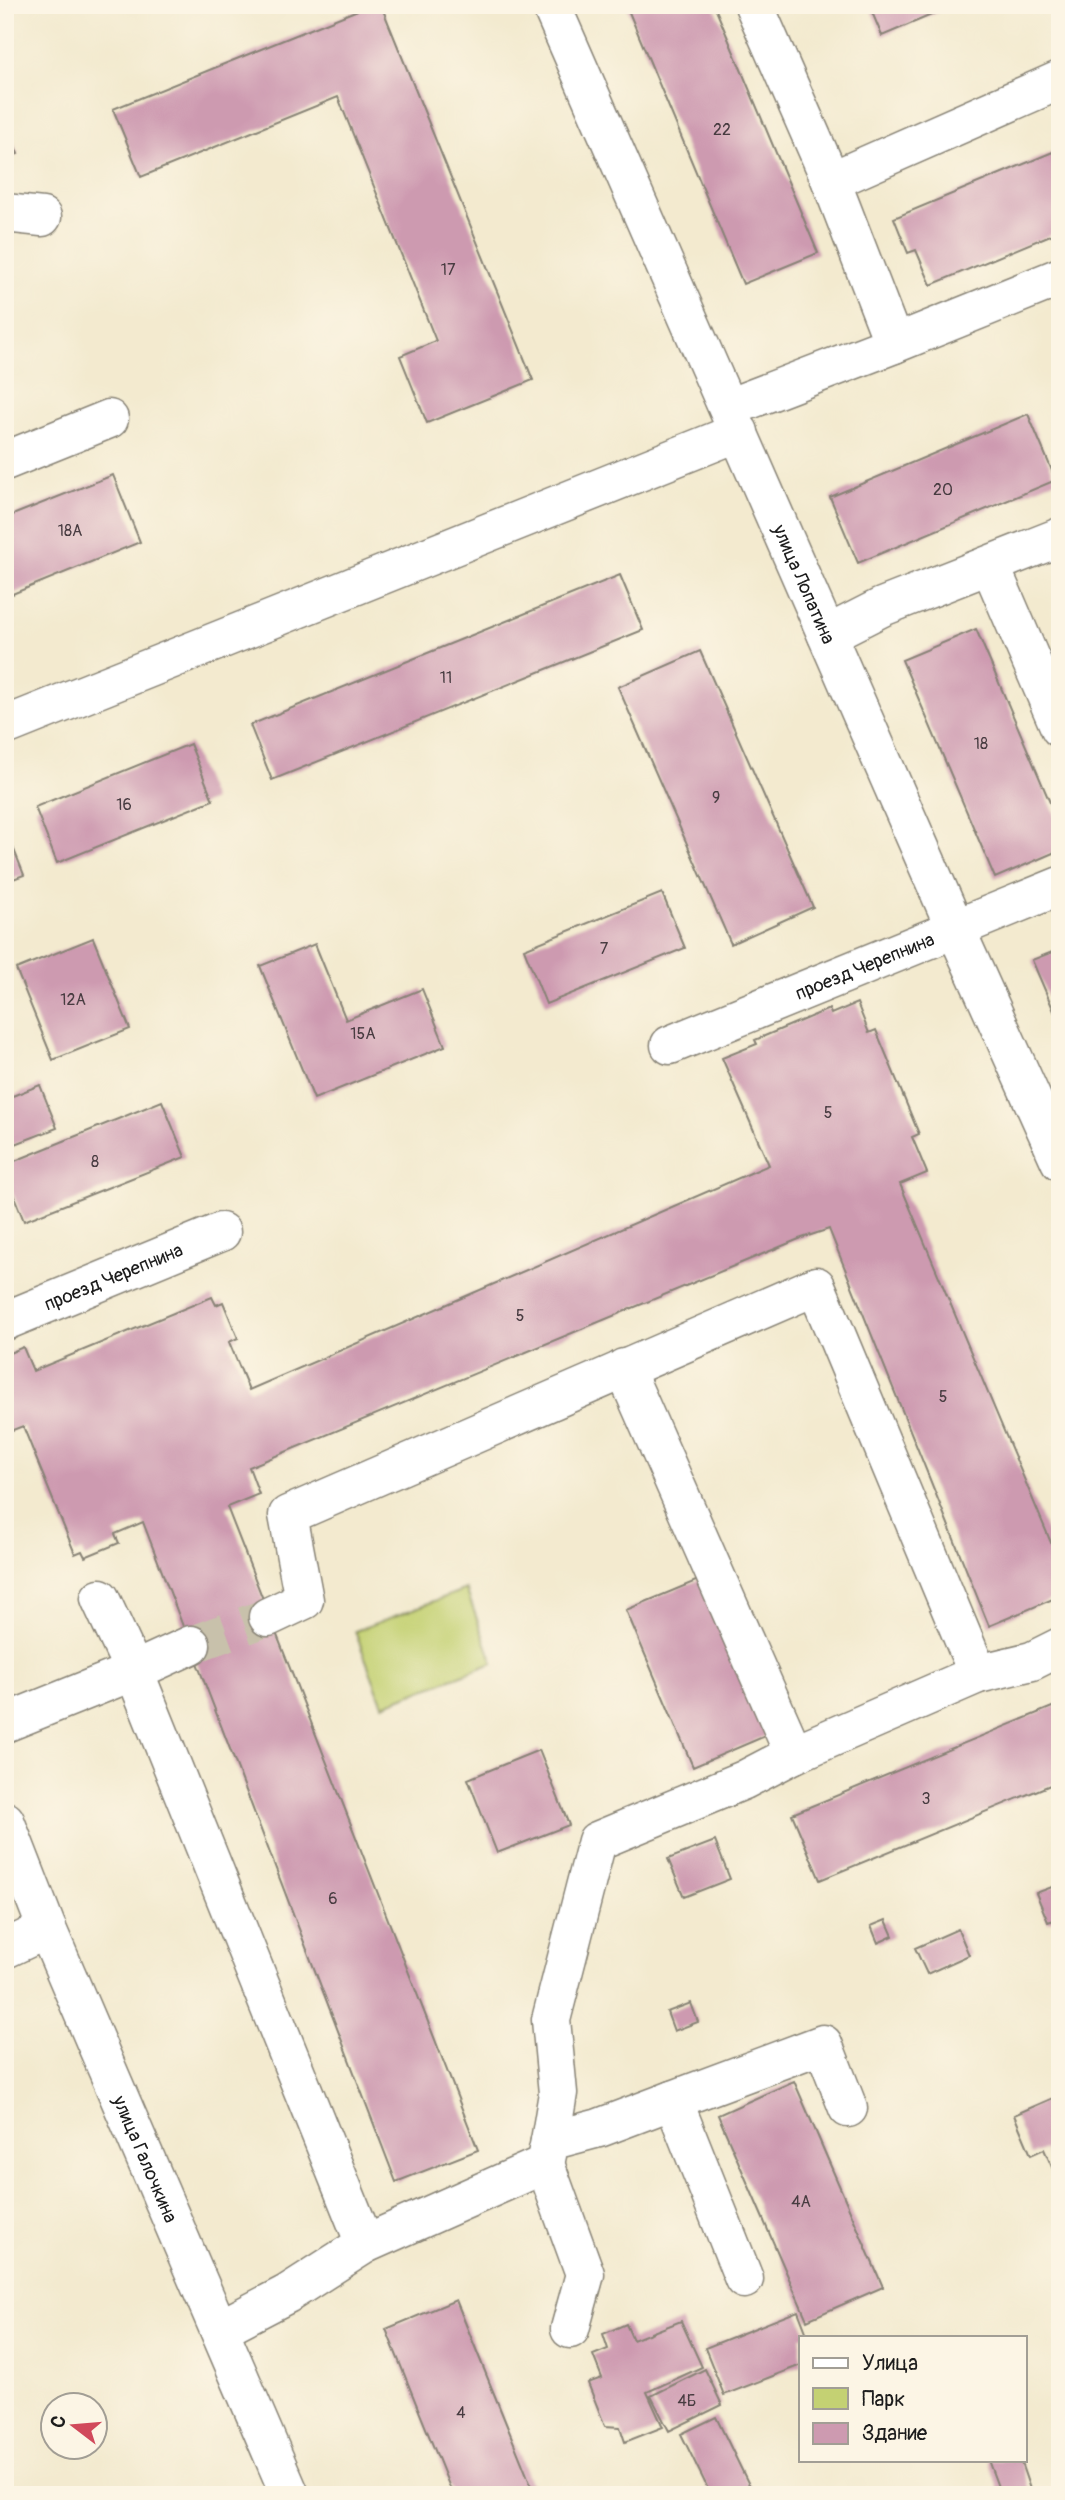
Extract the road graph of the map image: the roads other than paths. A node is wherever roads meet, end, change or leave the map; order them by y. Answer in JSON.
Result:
{"nodes":[{"id":1,"x":551,"y":5,"type":"edge"},
{"id":2,"x":754,"y":5,"type":"edge"},
{"id":3,"x":1060,"y":80,"type":"edge"},
{"id":4,"x":831,"y":181,"type":"junction"},
{"id":5,"x":5,"y":212,"type":"edge"},
{"id":6,"x":42,"y":217,"type":"dead end"},
{"id":7,"x":1060,"y":277,"type":"edge"},
{"id":8,"x":894,"y":344,"type":"junction"},
{"id":9,"x":109,"y":419,"type":"dead end"},
{"id":10,"x":734,"y":420,"type":"junction"},
{"id":11,"x":5,"y":461,"type":"edge"},
{"id":12,"x":1060,"y":537,"type":"edge"},
{"id":13,"x":990,"y":565,"type":"junction"},
{"id":14,"x":828,"y":635,"type":"junction"},
{"id":15,"x":5,"y":726,"type":"edge"},
{"id":16,"x":1060,"y":728,"type":"edge"},
{"id":17,"x":1060,"y":886,"type":"edge"},
{"id":18,"x":956,"y":930,"type":"junction"},
{"id":19,"x":670,"y":1045,"type":"dead end"},
{"id":20,"x":1060,"y":1161,"type":"edge"},
{"id":21,"x":221,"y":1232,"type":"dead end"},
{"id":22,"x":5,"y":1321,"type":"edge"},
{"id":23,"x":624,"y":1368,"type":"junction"},
{"id":24,"x":100,"y":1598,"type":"dead end"},
{"id":25,"x":268,"y":1617,"type":"tunnel mouth"},
{"id":26,"x":191,"y":1645,"type":"tunnel mouth"},
{"id":27,"x":1060,"y":1647,"type":"edge"},
{"id":28,"x":134,"y":1671,"type":"junction"},
{"id":29,"x":978,"y":1674,"type":"junction"},
{"id":30,"x":5,"y":1723,"type":"edge"},
{"id":31,"x":794,"y":1754,"type":"junction"},
{"id":32,"x":5,"y":1821,"type":"edge"},
{"id":33,"x":47,"y":1929,"type":"junction"},
{"id":34,"x":5,"y":1949,"type":"edge"},
{"id":35,"x":673,"y":2100,"type":"junction"},
{"id":36,"x":848,"y":2108,"type":"dead end"},
{"id":37,"x":547,"y":2152,"type":"junction"},
{"id":38,"x":365,"y":2244,"type":"junction"},
{"id":39,"x":744,"y":2279,"type":"dead end"},
{"id":40,"x":220,"y":2329,"type":"junction"},
{"id":41,"x":570,"y":2329,"type":"dead end"},
{"id":42,"x":290,"y":2495,"type":"edge"}],
"edges":[{"from":1,"to":10,"type":"street","name":"улица Лопатина"},
{"from":2,"to":4,"type":"street"},
{"from":3,"to":4,"type":"street"},
{"from":4,"to":8,"type":"street"},
{"from":5,"to":6,"type":"street"},
{"from":7,"to":8,"type":"street"},
{"from":8,"to":10,"type":"street"},
{"from":9,"to":11,"type":"street"},
{"from":10,"to":14,"type":"street","name":"улица Лопатина"},
{"from":10,"to":15,"type":"street"},
{"from":12,"to":13,"type":"street"},
{"from":13,"to":14,"type":"street"},
{"from":13,"to":16,"type":"street"},
{"from":14,"to":18,"type":"street","name":"улица Лопатина"},
{"from":17,"to":18,"type":"street","name":"проезд Черепнина"},
{"from":18,"to":19,"type":"street","name":"проезд Черепнина"},
{"from":18,"to":20,"type":"street","name":"улица Лопатина"},
{"from":21,"to":22,"type":"street","name":"проезд Черепнина"},
{"from":23,"to":25,"type":"street"},
{"from":23,"to":29,"type":"street"},
{"from":23,"to":31,"type":"street"},
{"from":24,"to":28,"type":"street"},
{"from":26,"to":28,"type":"street"},
{"from":27,"to":29,"type":"street"},
{"from":28,"to":30,"type":"street"},
{"from":28,"to":38,"type":"street"},
{"from":29,"to":31,"type":"street"},
{"from":31,"to":37,"type":"street"},
{"from":32,"to":33,"type":"street","name":"улица Галочкина"},
{"from":33,"to":34,"type":"street"},
{"from":33,"to":40,"type":"street","name":"улица Галочкина"},
{"from":35,"to":36,"type":"street"},
{"from":35,"to":37,"type":"street"},
{"from":35,"to":39,"type":"street"},
{"from":37,"to":38,"type":"street"},
{"from":37,"to":41,"type":"street"},
{"from":38,"to":40,"type":"street"},
{"from":40,"to":42,"type":"street","name":"улица Галочкина"}]}
